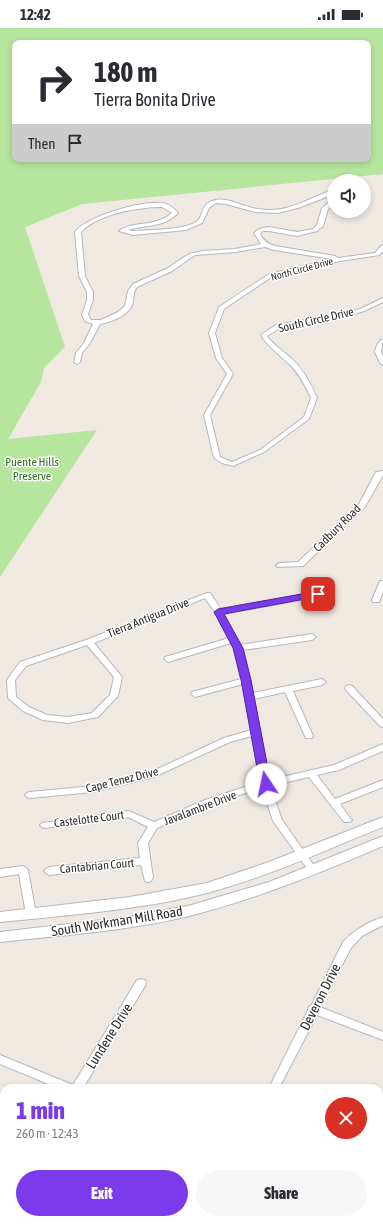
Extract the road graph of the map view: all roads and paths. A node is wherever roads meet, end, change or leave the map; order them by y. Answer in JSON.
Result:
{"nodes":[{"id":1,"x":327,"y":195,"type":"edge"},
{"id":2,"x":327,"y":207,"type":"edge"},
{"id":3,"x":264,"y":245,"type":"junction"},
{"id":4,"x":383,"y":248,"type":"edge"},
{"id":5,"x":380,"y":255,"type":"edge"},
{"id":6,"x":340,"y":259,"type":"junction"},
{"id":7,"x":383,"y":300,"type":"edge"},
{"id":8,"x":98,"y":322,"type":"junction"},
{"id":9,"x":383,"y":341,"type":"edge"},
{"id":10,"x":381,"y":352,"type":"edge"},
{"id":11,"x":77,"y":362,"type":"dead end"},
{"id":12,"x":383,"y":363,"type":"edge"},
{"id":13,"x":217,"y":458,"type":"joint"},
{"id":14,"x":383,"y":473,"type":"edge"},
{"id":15,"x":280,"y":565,"type":"dead end"},
{"id":16,"x":383,"y":583,"type":"edge"},
{"id":17,"x":318,"y":594,"type":"dead end"},
{"id":18,"x":376,"y":600,"type":"dead end"},
{"id":19,"x":218,"y":612,"type":"junction"},
{"id":20,"x":312,"y":637,"type":"dead end"},
{"id":21,"x":90,"y":642,"type":"junction"},
{"id":22,"x":236,"y":643,"type":"junction"},
{"id":23,"x":168,"y":659,"type":"dead end"},
{"id":24,"x":246,"y":680,"type":"junction"},
{"id":25,"x":322,"y":682,"type":"dead end"},
{"id":26,"x":350,"y":688,"type":"dead end"},
{"id":27,"x":288,"y":689,"type":"junction"},
{"id":28,"x":195,"y":694,"type":"dead end"},
{"id":29,"x":249,"y":697,"type":"junction"},
{"id":30,"x":383,"y":724,"type":"edge"},
{"id":31,"x":255,"y":732,"type":"junction"},
{"id":32,"x":309,"y":736,"type":"dead end"},
{"id":33,"x":383,"y":747,"type":"edge"},
{"id":34,"x":312,"y":775,"type":"junction"},
{"id":35,"x":383,"y":783,"type":"edge"},
{"id":36,"x":266,"y":784,"type":"junction"},
{"id":37,"x":30,"y":795,"type":"dead end"},
{"id":38,"x":334,"y":803,"type":"junction"},
{"id":39,"x":347,"y":820,"type":"dead end"},
{"id":40,"x":383,"y":822,"type":"edge"},
{"id":41,"x":45,"y":825,"type":"dead end"},
{"id":42,"x":154,"y":826,"type":"junction"},
{"id":43,"x":383,"y":841,"type":"edge"},
{"id":44,"x":301,"y":855,"type":"junction"},
{"id":45,"x":145,"y":862,"type":"junction"},
{"id":46,"x":312,"y":869,"type":"junction"},
{"id":47,"x":49,"y":871,"type":"dead end"},
{"id":48,"x":0,"y":873,"type":"edge"},
{"id":49,"x":148,"y":878,"type":"dead end"},
{"id":50,"x":31,"y":914,"type":"junction"},
{"id":51,"x":0,"y":917,"type":"edge"},
{"id":52,"x":383,"y":921,"type":"edge"},
{"id":53,"x":0,"y":937,"type":"edge"},
{"id":54,"x":141,"y":984,"type":"dead end"},
{"id":55,"x":313,"y":1009,"type":"junction"},
{"id":56,"x":383,"y":1036,"type":"edge"},
{"id":57,"x":0,"y":1059,"type":"edge"},
{"id":58,"x":60,"y":1084,"type":"edge"},
{"id":59,"x":79,"y":1084,"type":"edge"},
{"id":60,"x":276,"y":1084,"type":"edge"}],
"edges":[{"from":1,"to":8,"type":"street"},
{"from":2,"to":3,"type":"street"},
{"from":3,"to":6,"type":"street"},
{"from":3,"to":8,"type":"street"},
{"from":4,"to":5,"type":"street","name":"North Circle Drive"},
{"from":5,"to":6,"type":"street","name":"North Circle Drive"},
{"from":6,"to":13,"type":"street","name":"North Circle Drive"},
{"from":7,"to":13,"type":"street","name":"South Circle Drive"},
{"from":8,"to":11,"type":"street"},
{"from":9,"to":10,"type":"street"},
{"from":10,"to":12,"type":"street"},
{"from":14,"to":15,"type":"street","name":"Cadbury Road"},
{"from":16,"to":18,"type":"street"},
{"from":17,"to":19,"type":"street"},
{"from":19,"to":21,"type":"street","name":"Tierra Antigua Drive"},
{"from":19,"to":22,"type":"street"},
{"from":20,"to":22,"type":"street"},
{"from":21,"to":21,"type":"street","name":"Tierra Antigua Drive"},
{"from":22,"to":23,"type":"street"},
{"from":22,"to":24,"type":"street"},
{"from":24,"to":28,"type":"street"},
{"from":24,"to":29,"type":"street"},
{"from":25,"to":27,"type":"street"},
{"from":26,"to":30,"type":"street"},
{"from":27,"to":29,"type":"street"},
{"from":27,"to":32,"type":"street"},
{"from":29,"to":31,"type":"street"},
{"from":31,"to":36,"type":"street"},
{"from":31,"to":37,"type":"street","name":"Cape Tenez Drive"},
{"from":33,"to":34,"type":"street","name":"Javalambre Drive"},
{"from":34,"to":36,"type":"street","name":"Javalambre Drive"},
{"from":34,"to":38,"type":"street"},
{"from":35,"to":38,"type":"street"},
{"from":36,"to":42,"type":"street","name":"Javalambre Drive"},
{"from":36,"to":44,"type":"street"},
{"from":38,"to":39,"type":"street"},
{"from":40,"to":44,"type":"main road","name":"South Workman Mill Road"},
{"from":41,"to":42,"type":"street","name":"Castelotte Court"},
{"from":42,"to":45,"type":"street"},
{"from":43,"to":46,"type":"main road","name":"South Workman Mill Road"},
{"from":44,"to":46,"type":"street"},
{"from":44,"to":50,"type":"main road","name":"South Workman Mill Road"},
{"from":45,"to":47,"type":"street","name":"Cantabrian Court"},
{"from":45,"to":49,"type":"street"},
{"from":46,"to":53,"type":"main road","name":"South Workman Mill Road"},
{"from":48,"to":50,"type":"street"},
{"from":50,"to":51,"type":"main road","name":"South Workman Mill Road"},
{"from":52,"to":55,"type":"street","name":"Deveron Drive"},
{"from":54,"to":59,"type":"street","name":"Lundene Drive"},
{"from":55,"to":56,"type":"street"},
{"from":55,"to":60,"type":"street","name":"Deveron Drive"},
{"from":57,"to":58,"type":"street"}]}
